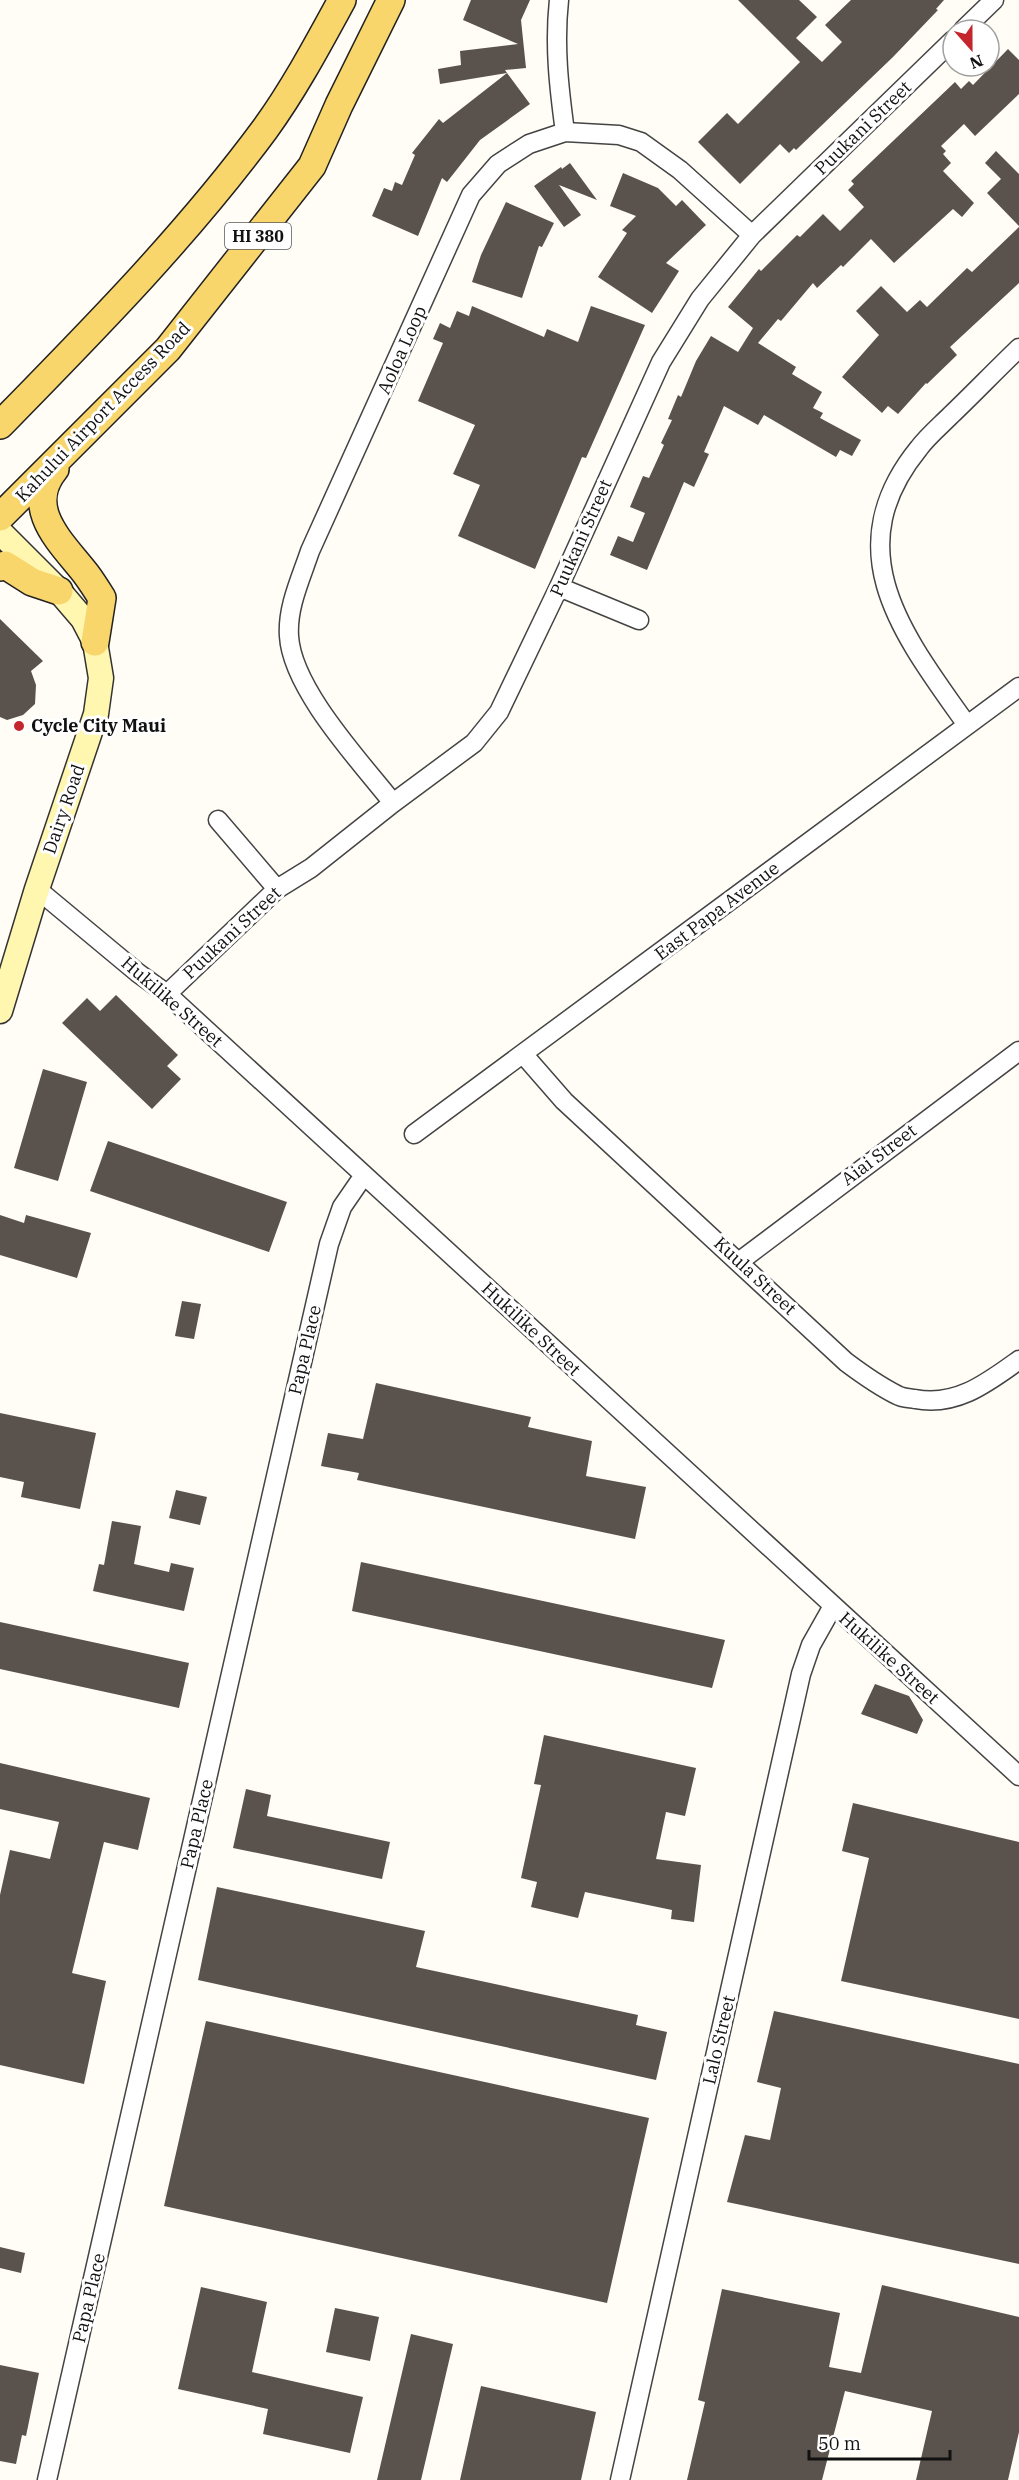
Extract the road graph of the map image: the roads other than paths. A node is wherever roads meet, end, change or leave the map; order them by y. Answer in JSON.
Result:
{"nodes":[{"id":1,"x":342,"y":0,"type":"edge"},
{"id":2,"x":391,"y":0,"type":"edge"},
{"id":3,"x":559,"y":0,"type":"edge"},
{"id":4,"x":994,"y":0,"type":"edge"},
{"id":5,"x":975,"y":18,"type":"edge"},
{"id":6,"x":941,"y":52,"type":"edge"},
{"id":7,"x":565,"y":132,"type":"junction"},
{"id":8,"x":752,"y":235,"type":"junction"},
{"id":9,"x":1019,"y":348,"type":"edge"},
{"id":10,"x":26,"y":398,"type":"junction"},
{"id":11,"x":0,"y":416,"type":"edge"},
{"id":12,"x":0,"y":424,"type":"edge"},
{"id":13,"x":79,"y":440,"type":"junction"},
{"id":14,"x":0,"y":518,"type":"edge"},
{"id":15,"x":0,"y":532,"type":"edge"},
{"id":16,"x":0,"y":567,"type":"edge"},
{"id":17,"x":559,"y":587,"type":"junction"},
{"id":18,"x":59,"y":591,"type":"junction"},
{"id":19,"x":639,"y":620,"type":"dead end"},
{"id":20,"x":95,"y":642,"type":"junction"},
{"id":21,"x":1019,"y":687,"type":"edge"},
{"id":22,"x":967,"y":725,"type":"junction"},
{"id":23,"x":393,"y":803,"type":"junction"},
{"id":24,"x":218,"y":820,"type":"dead end"},
{"id":25,"x":37,"y":889,"type":"junction"},
{"id":26,"x":277,"y":889,"type":"junction"},
{"id":27,"x":167,"y":994,"type":"junction"},
{"id":28,"x":0,"y":1011,"type":"edge"},
{"id":29,"x":1019,"y":1051,"type":"edge"},
{"id":30,"x":523,"y":1054,"type":"junction"},
{"id":31,"x":414,"y":1134,"type":"dead end"},
{"id":32,"x":364,"y":1175,"type":"junction"},
{"id":33,"x":740,"y":1261,"type":"junction"},
{"id":34,"x":1019,"y":1360,"type":"edge"},
{"id":35,"x":833,"y":1606,"type":"junction"},
{"id":36,"x":1019,"y":1776,"type":"edge"},
{"id":37,"x":47,"y":2480,"type":"edge"},
{"id":38,"x":620,"y":2480,"type":"edge"}],
"edges":[{"from":1,"to":10,"type":"main road"},
{"from":2,"to":13,"type":"main road","name":"Kahului Airport Access Road","number":"HI 380"},
{"from":3,"to":7,"type":"street"},
{"from":4,"to":5,"type":"street"},
{"from":6,"to":8,"type":"street","name":"Puukani Street"},
{"from":7,"to":8,"type":"street","name":"Aoloa Loop"},
{"from":7,"to":23,"type":"street","name":"Aoloa Loop"},
{"from":8,"to":17,"type":"street","name":"Puukani Street"},
{"from":9,"to":22,"type":"street"},
{"from":10,"to":11,"type":"main road"},
{"from":10,"to":12,"type":"main road"},
{"from":13,"to":14,"type":"main road","name":"Kahului Airport Access Road","number":"HI 380"},
{"from":13,"to":20,"type":"main road"},
{"from":15,"to":18,"type":"main road","name":"Dairy Road"},
{"from":16,"to":18,"type":"main road"},
{"from":17,"to":19,"type":"street"},
{"from":17,"to":23,"type":"street","name":"Puukani Street"},
{"from":18,"to":20,"type":"main road","name":"Dairy Road"},
{"from":20,"to":25,"type":"main road","name":"Dairy Road"},
{"from":21,"to":22,"type":"street","name":"East Papa Avenue"},
{"from":22,"to":30,"type":"street","name":"East Papa Avenue"},
{"from":23,"to":26,"type":"street","name":"Puukani Street"},
{"from":24,"to":26,"type":"street"},
{"from":25,"to":27,"type":"street","name":"Hukilike Street"},
{"from":25,"to":28,"type":"main road","name":"Dairy Road"},
{"from":26,"to":27,"type":"street","name":"Puukani Street"},
{"from":27,"to":32,"type":"street","name":"Hukilike Street"},
{"from":29,"to":33,"type":"street","name":"Aiai Street"},
{"from":30,"to":31,"type":"street","name":"East Papa Avenue"},
{"from":30,"to":33,"type":"street","name":"Kuula Street"},
{"from":32,"to":35,"type":"street","name":"Hukilike Street"},
{"from":32,"to":37,"type":"street","name":"Papa Place"},
{"from":33,"to":34,"type":"street","name":"Kuula Street"},
{"from":35,"to":36,"type":"street","name":"Hukilike Street"},
{"from":35,"to":38,"type":"street","name":"Lalo Street"}]}
